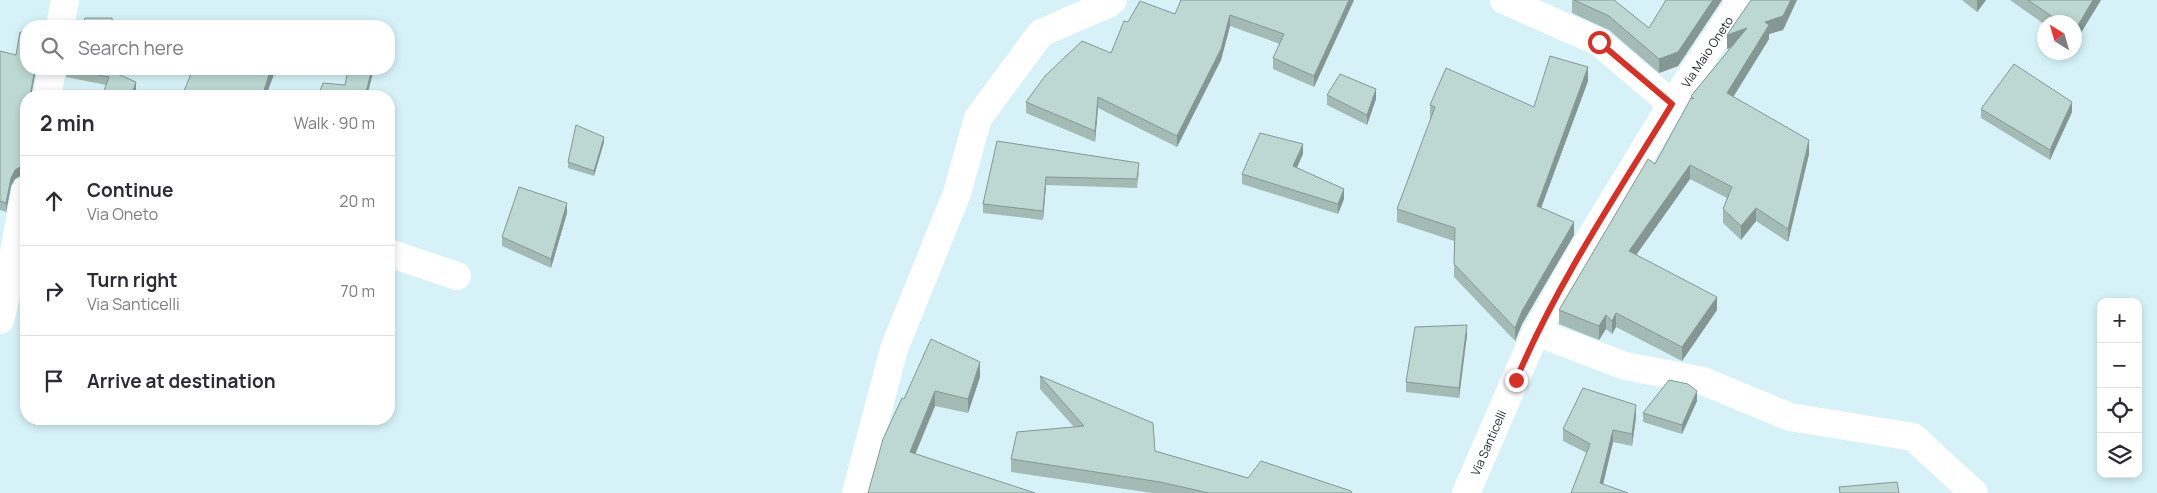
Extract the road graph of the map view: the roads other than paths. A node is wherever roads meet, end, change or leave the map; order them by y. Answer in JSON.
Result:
{"nodes":[{"id":1,"x":65,"y":0,"type":"edge"},
{"id":2,"x":1113,"y":0,"type":"edge"},
{"id":3,"x":1504,"y":0,"type":"edge"},
{"id":4,"x":1742,"y":0,"type":"edge"},
{"id":5,"x":61,"y":20,"type":"edge"},
{"id":6,"x":51,"y":75,"type":"edge"},
{"id":7,"x":48,"y":90,"type":"edge"},
{"id":8,"x":1672,"y":104,"type":"junction"},
{"id":9,"x":20,"y":203,"type":"edge"},
{"id":10,"x":8,"y":228,"type":"edge"},
{"id":11,"x":395,"y":255,"type":"edge"},
{"id":12,"x":457,"y":276,"type":"dead end"},
{"id":13,"x":0,"y":320,"type":"edge"},
{"id":14,"x":1536,"y":332,"type":"junction"},
{"id":15,"x":856,"y":493,"type":"edge"},
{"id":16,"x":1466,"y":493,"type":"edge"},
{"id":17,"x":1974,"y":493,"type":"edge"}],
"edges":[{"from":1,"to":5,"type":"street"},
{"from":2,"to":15,"type":"street"},
{"from":3,"to":8,"type":"street"},
{"from":4,"to":8,"type":"street","name":"Via Maio Oneto"},
{"from":6,"to":7,"type":"street"},
{"from":8,"to":14,"type":"street","name":"Via Santicelli"},
{"from":9,"to":10,"type":"street"},
{"from":10,"to":13,"type":"street"},
{"from":11,"to":12,"type":"street"},
{"from":14,"to":16,"type":"street","name":"Via Santicelli"},
{"from":14,"to":17,"type":"street"}]}
